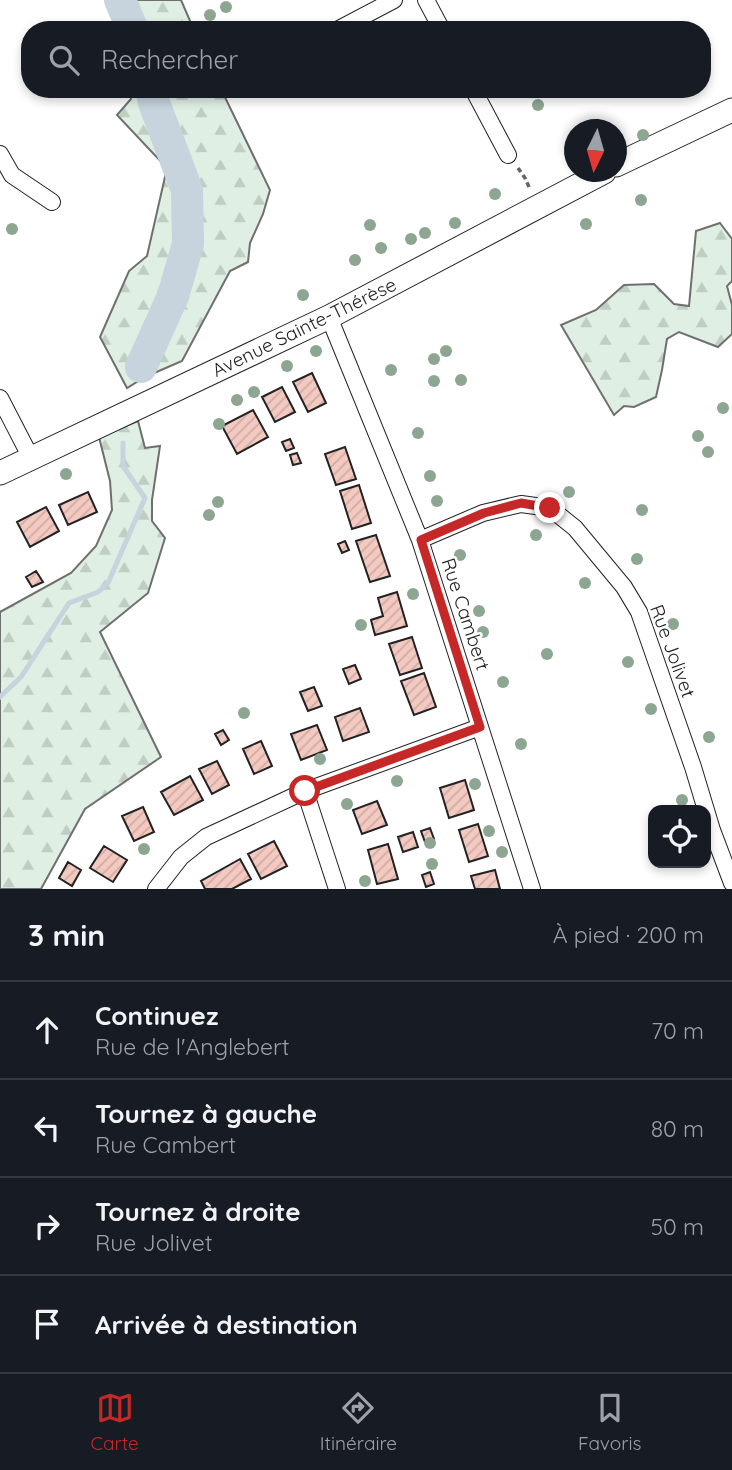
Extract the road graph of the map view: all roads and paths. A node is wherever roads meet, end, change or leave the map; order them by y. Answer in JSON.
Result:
{"nodes":[{"id":1,"x":394,"y":0,"type":"edge"},
{"id":2,"x":426,"y":0,"type":"edge"},
{"id":3,"x":354,"y":21,"type":"edge"},
{"id":4,"x":437,"y":21,"type":"edge"},
{"id":5,"x":478,"y":98,"type":"edge"},
{"id":6,"x":732,"y":110,"type":"edge"},
{"id":7,"x":0,"y":154,"type":"edge"},
{"id":8,"x":508,"y":155,"type":"joint"},
{"id":9,"x":627,"y":160,"type":"edge"},
{"id":10,"x":585,"y":182,"type":"edge"},
{"id":11,"x":52,"y":202,"type":"dead end"},
{"id":12,"x":538,"y":206,"type":"junction"},
{"id":13,"x":329,"y":317,"type":"junction"},
{"id":14,"x":0,"y":398,"type":"edge"},
{"id":15,"x":31,"y":458,"type":"junction"},
{"id":16,"x":0,"y":473,"type":"edge"},
{"id":17,"x":421,"y":540,"type":"junction"},
{"id":18,"x":480,"y":727,"type":"junction"},
{"id":19,"x":305,"y":791,"type":"junction"},
{"id":20,"x":732,"y":883,"type":"edge"},
{"id":21,"x":156,"y":889,"type":"edge"},
{"id":22,"x":337,"y":889,"type":"edge"},
{"id":23,"x":533,"y":889,"type":"edge"}],
"edges":[{"from":1,"to":3,"type":"street"},
{"from":2,"to":4,"type":"street"},
{"from":5,"to":8,"type":"street"},
{"from":6,"to":9,"type":"street"},
{"from":7,"to":11,"type":"street"},
{"from":8,"to":12,"type":"path"},
{"from":10,"to":12,"type":"street","name":"Avenue Sainte-Thérèse"},
{"from":12,"to":13,"type":"street","name":"Avenue Sainte-Thérèse"},
{"from":13,"to":15,"type":"street","name":"Avenue Sainte-Thérèse"},
{"from":13,"to":17,"type":"street","name":"Rue Cambert"},
{"from":14,"to":15,"type":"street"},
{"from":15,"to":16,"type":"street","name":"Avenue Sainte-Thérèse"},
{"from":17,"to":18,"type":"street","name":"Rue Cambert"},
{"from":17,"to":20,"type":"street","name":"Rue Jolivet"},
{"from":18,"to":19,"type":"street"},
{"from":18,"to":23,"type":"street","name":"Rue Cambert"},
{"from":19,"to":21,"type":"street"},
{"from":19,"to":22,"type":"street"}]}
